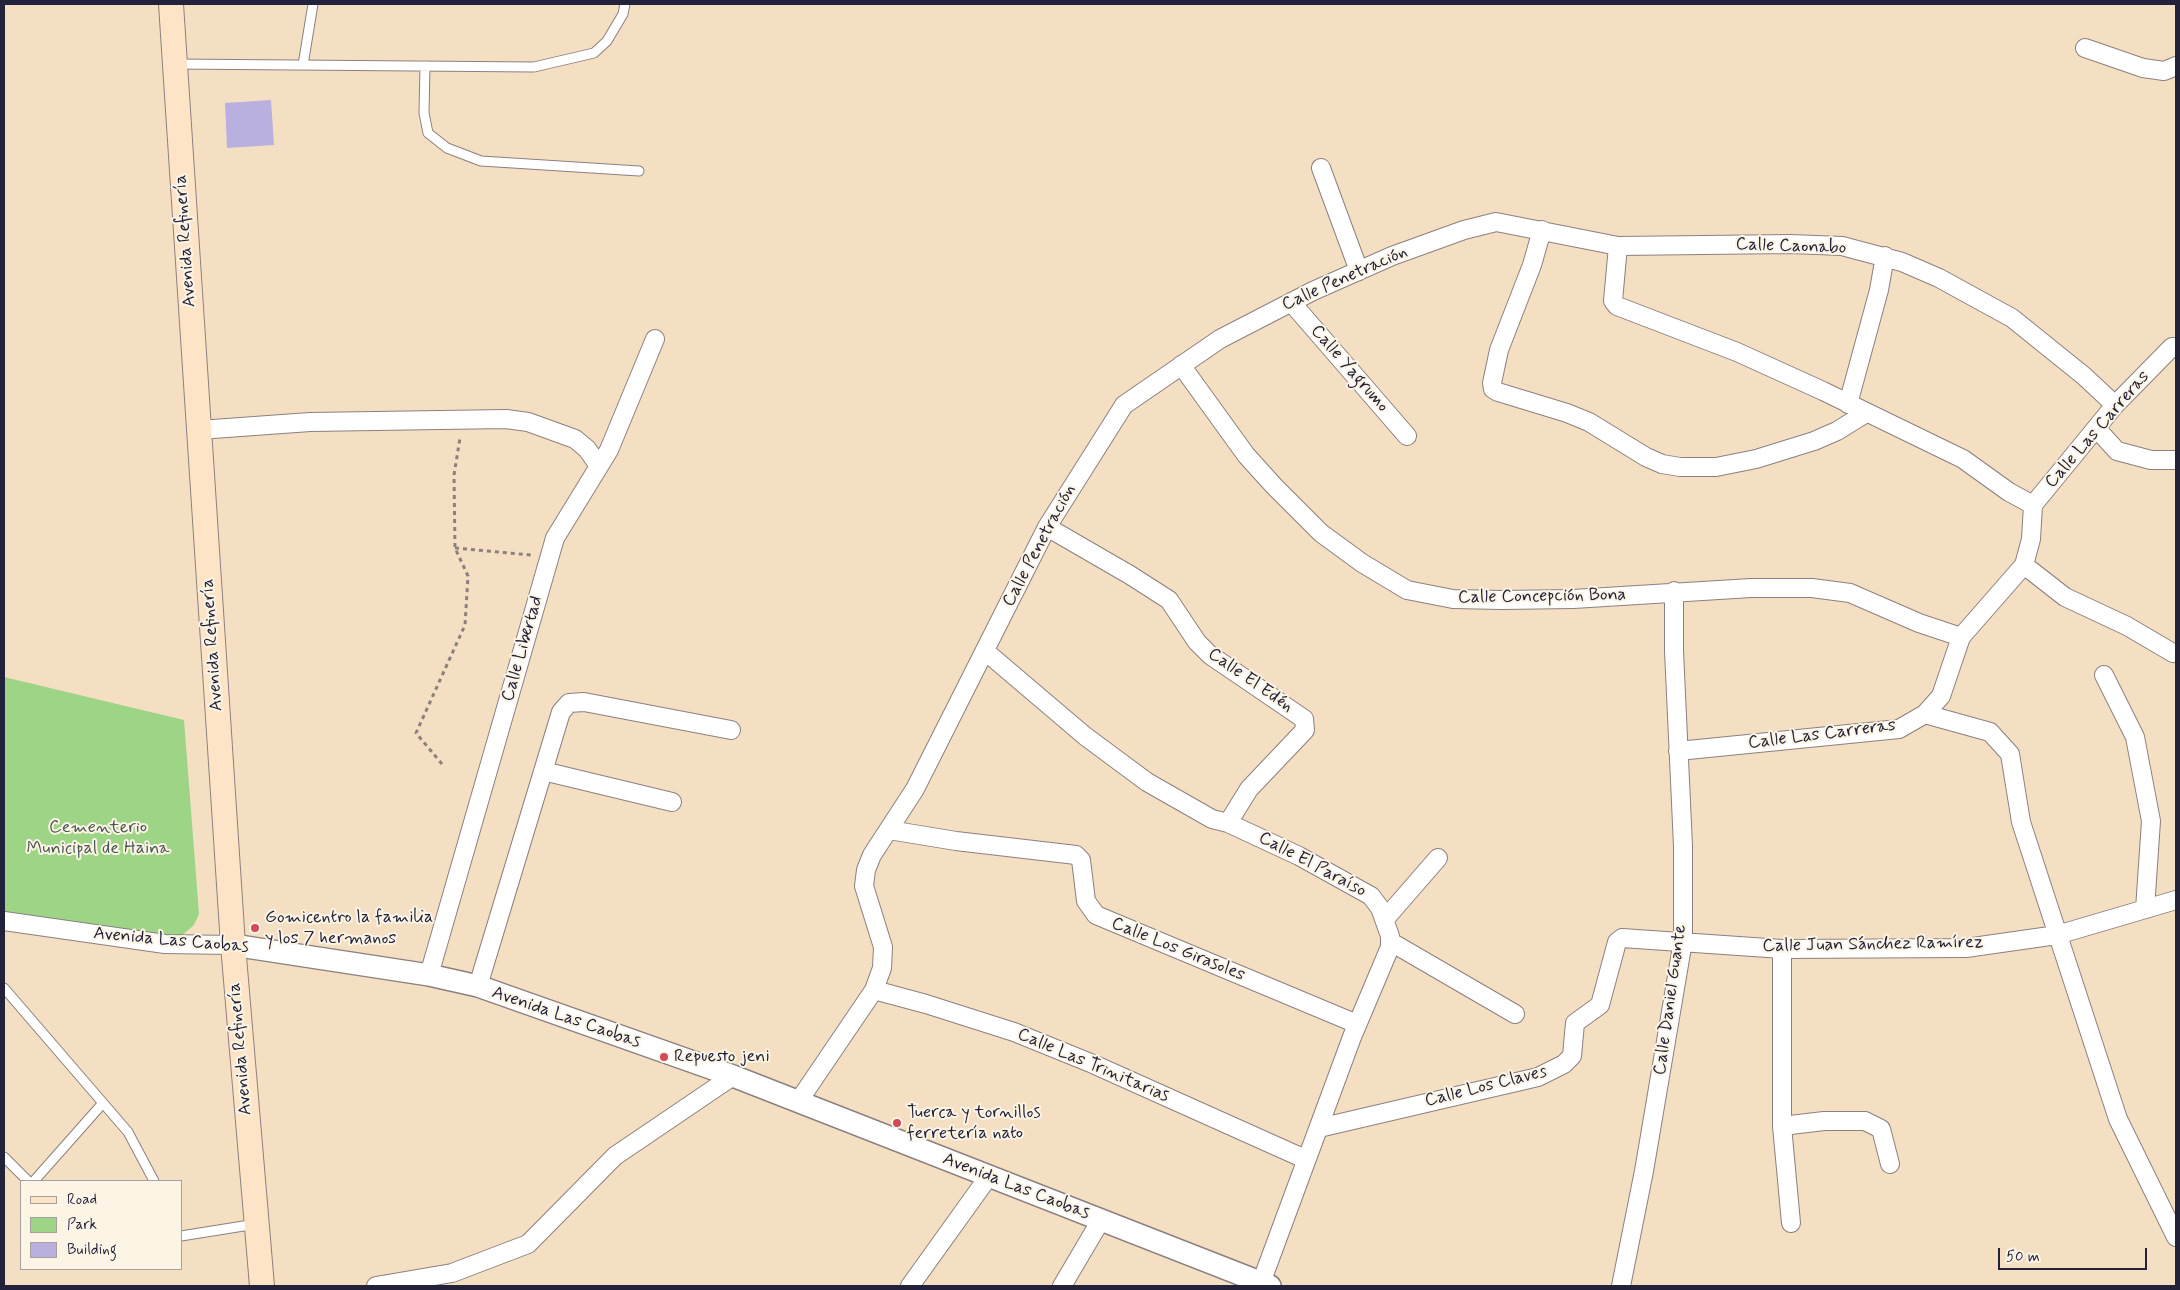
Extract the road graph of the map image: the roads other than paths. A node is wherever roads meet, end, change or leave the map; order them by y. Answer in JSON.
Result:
{"nodes":[{"id":1,"x":171,"y":4,"type":"edge"},
{"id":2,"x":313,"y":4,"type":"edge"},
{"id":3,"x":625,"y":4,"type":"edge"},
{"id":4,"x":2085,"y":48,"type":"dead end"},
{"id":5,"x":174,"y":64,"type":"junction"},
{"id":6,"x":303,"y":65,"type":"junction"},
{"id":7,"x":425,"y":66,"type":"junction"},
{"id":8,"x":2176,"y":66,"type":"edge"},
{"id":9,"x":1321,"y":168,"type":"dead end"},
{"id":10,"x":639,"y":171,"type":"dead end"},
{"id":11,"x":1542,"y":230,"type":"junction"},
{"id":12,"x":1618,"y":246,"type":"junction"},
{"id":13,"x":1885,"y":256,"type":"junction"},
{"id":14,"x":1359,"y":271,"type":"junction"},
{"id":15,"x":1291,"y":302,"type":"junction"},
{"id":16,"x":655,"y":339,"type":"dead end"},
{"id":17,"x":2176,"y":346,"type":"edge"},
{"id":18,"x":1181,"y":365,"type":"junction"},
{"id":19,"x":1848,"y":404,"type":"junction"},
{"id":20,"x":2115,"y":405,"type":"junction"},
{"id":21,"x":1866,"y":413,"type":"junction"},
{"id":22,"x":2096,"y":428,"type":"junction"},
{"id":23,"x":199,"y":430,"type":"junction"},
{"id":24,"x":1407,"y":436,"type":"dead end"},
{"id":25,"x":2176,"y":460,"type":"edge"},
{"id":26,"x":599,"y":466,"type":"junction"},
{"id":27,"x":2032,"y":505,"type":"junction"},
{"id":28,"x":1047,"y":528,"type":"junction"},
{"id":29,"x":2024,"y":566,"type":"junction"},
{"id":30,"x":1674,"y":591,"type":"junction"},
{"id":31,"x":1961,"y":638,"type":"junction"},
{"id":32,"x":985,"y":651,"type":"junction"},
{"id":33,"x":2173,"y":653,"type":"dead end"},
{"id":34,"x":2104,"y":675,"type":"dead end"},
{"id":35,"x":1925,"y":714,"type":"junction"},
{"id":36,"x":731,"y":730,"type":"dead end"},
{"id":37,"x":1678,"y":751,"type":"junction"},
{"id":38,"x":543,"y":770,"type":"junction"},
{"id":39,"x":672,"y":802,"type":"dead end"},
{"id":40,"x":1228,"y":823,"type":"junction"},
{"id":41,"x":889,"y":830,"type":"junction"},
{"id":42,"x":1438,"y":858,"type":"dead end"},
{"id":43,"x":2176,"y":900,"type":"edge"},
{"id":44,"x":2145,"y":908,"type":"junction"},
{"id":45,"x":1384,"y":919,"type":"junction"},
{"id":46,"x":4,"y":921,"type":"edge"},
{"id":47,"x":2058,"y":935,"type":"junction"},
{"id":48,"x":1683,"y":941,"type":"junction"},
{"id":49,"x":1390,"y":942,"type":"junction"},
{"id":50,"x":232,"y":945,"type":"junction"},
{"id":51,"x":1782,"y":949,"type":"junction"},
{"id":52,"x":430,"y":975,"type":"junction"},
{"id":53,"x":478,"y":986,"type":"junction"},
{"id":54,"x":4,"y":988,"type":"edge"},
{"id":55,"x":874,"y":990,"type":"junction"},
{"id":56,"x":1515,"y":1014,"type":"dead end"},
{"id":57,"x":1357,"y":1024,"type":"junction"},
{"id":58,"x":733,"y":1076,"type":"junction"},
{"id":59,"x":798,"y":1102,"type":"junction"},
{"id":60,"x":103,"y":1103,"type":"junction"},
{"id":61,"x":1782,"y":1126,"type":"junction"},
{"id":62,"x":1319,"y":1128,"type":"junction"},
{"id":63,"x":4,"y":1156,"type":"edge"},
{"id":64,"x":1305,"y":1158,"type":"junction"},
{"id":65,"x":1890,"y":1164,"type":"dead end"},
{"id":66,"x":989,"y":1176,"type":"junction"},
{"id":67,"x":27,"y":1180,"type":"edge"},
{"id":68,"x":35,"y":1180,"type":"edge"},
{"id":69,"x":153,"y":1180,"type":"edge"},
{"id":70,"x":1101,"y":1220,"type":"junction"},
{"id":71,"x":1791,"y":1223,"type":"dead end"},
{"id":72,"x":256,"y":1224,"type":"junction"},
{"id":73,"x":182,"y":1236,"type":"edge"},
{"id":74,"x":2176,"y":1237,"type":"edge"},
{"id":75,"x":1256,"y":1283,"type":"edge"},
{"id":76,"x":262,"y":1286,"type":"edge"},
{"id":77,"x":376,"y":1286,"type":"edge"},
{"id":78,"x":910,"y":1286,"type":"edge"},
{"id":79,"x":1062,"y":1286,"type":"edge"},
{"id":80,"x":1622,"y":1286,"type":"edge"}],
"edges":[{"from":1,"to":5,"type":"main road","name":"Avenida Refinería"},
{"from":2,"to":6,"type":"lane"},
{"from":3,"to":7,"type":"lane"},
{"from":4,"to":8,"type":"street"},
{"from":5,"to":6,"type":"lane"},
{"from":5,"to":23,"type":"main road","name":"Avenida Refinería"},
{"from":6,"to":7,"type":"lane"},
{"from":7,"to":10,"type":"lane"},
{"from":9,"to":14,"type":"street"},
{"from":11,"to":12,"type":"street","name":"Calle Caonabo"},
{"from":11,"to":14,"type":"street","name":"Calle Penetración"},
{"from":11,"to":21,"type":"street"},
{"from":12,"to":13,"type":"street","name":"Calle Caonabo"},
{"from":12,"to":19,"type":"street"},
{"from":13,"to":19,"type":"street"},
{"from":13,"to":20,"type":"street","name":"Calle Caonabo"},
{"from":14,"to":15,"type":"street","name":"Calle Penetración"},
{"from":15,"to":18,"type":"street","name":"Calle Penetración"},
{"from":15,"to":24,"type":"street","name":"Calle Yagrumo"},
{"from":16,"to":26,"type":"street","name":"Calle Libertad"},
{"from":17,"to":20,"type":"street","name":"Calle Las Carreras"},
{"from":18,"to":28,"type":"street","name":"Calle Penetración"},
{"from":18,"to":30,"type":"street","name":"Calle Concepción Bona"},
{"from":19,"to":21,"type":"street"},
{"from":20,"to":22,"type":"street","name":"Calle Las Carreras"},
{"from":21,"to":27,"type":"street"},
{"from":22,"to":25,"type":"street"},
{"from":22,"to":27,"type":"street","name":"Calle Las Carreras"},
{"from":23,"to":26,"type":"street"},
{"from":23,"to":50,"type":"main road","name":"Avenida Refinería"},
{"from":26,"to":52,"type":"street","name":"Calle Libertad"},
{"from":27,"to":29,"type":"street","name":"Calle Las Carreras"},
{"from":28,"to":32,"type":"street","name":"Calle Penetración"},
{"from":28,"to":40,"type":"street","name":"Calle El Edén"},
{"from":29,"to":31,"type":"street","name":"Calle Las Carreras"},
{"from":29,"to":33,"type":"street"},
{"from":30,"to":31,"type":"street","name":"Calle Concepción Bona"},
{"from":30,"to":37,"type":"street","name":"Calle Daniel Guante"},
{"from":31,"to":35,"type":"street","name":"Calle Las Carreras"},
{"from":32,"to":40,"type":"street","name":"Calle El Paraíso"},
{"from":32,"to":41,"type":"street","name":"Calle Penetración"},
{"from":34,"to":44,"type":"street"},
{"from":35,"to":37,"type":"street","name":"Calle Las Carreras"},
{"from":35,"to":47,"type":"street"},
{"from":36,"to":38,"type":"street"},
{"from":37,"to":48,"type":"street","name":"Calle Daniel Guante"},
{"from":38,"to":39,"type":"street"},
{"from":38,"to":53,"type":"street"},
{"from":40,"to":45,"type":"street","name":"Calle El Paraíso"},
{"from":41,"to":55,"type":"street","name":"Calle Penetración"},
{"from":41,"to":57,"type":"street","name":"Calle Los Girasoles"},
{"from":42,"to":45,"type":"street"},
{"from":43,"to":44,"type":"street","name":"Calle Juan Sánchez Ramírez"},
{"from":44,"to":47,"type":"street","name":"Calle Juan Sánchez Ramírez"},
{"from":45,"to":49,"type":"street","name":"Calle El Paraíso"},
{"from":46,"to":50,"type":"street","name":"Avenida Las Caobas"},
{"from":47,"to":51,"type":"street","name":"Calle Juan Sánchez Ramírez"},
{"from":47,"to":74,"type":"street"},
{"from":48,"to":51,"type":"street","name":"Calle Juan Sánchez Ramírez"},
{"from":48,"to":62,"type":"street","name":"Calle Los Claves"},
{"from":48,"to":80,"type":"street","name":"Calle Daniel Guante"},
{"from":49,"to":56,"type":"street"},
{"from":49,"to":57,"type":"street"},
{"from":50,"to":52,"type":"street","name":"Avenida Las Caobas"},
{"from":50,"to":72,"type":"main road","name":"Avenida Refinería"},
{"from":51,"to":61,"type":"street"},
{"from":52,"to":53,"type":"street","name":"Avenida Las Caobas"},
{"from":53,"to":58,"type":"street","name":"Avenida Las Caobas"},
{"from":54,"to":60,"type":"lane"},
{"from":55,"to":59,"type":"street","name":"Calle Penetración"},
{"from":55,"to":64,"type":"street","name":"Calle Las Trinitarias"},
{"from":57,"to":62,"type":"street"},
{"from":58,"to":59,"type":"street","name":"Avenida Las Caobas"},
{"from":58,"to":77,"type":"street"},
{"from":59,"to":66,"type":"street","name":"Avenida Las Caobas"},
{"from":60,"to":68,"type":"lane"},
{"from":60,"to":69,"type":"lane"},
{"from":61,"to":65,"type":"street"},
{"from":61,"to":71,"type":"street"},
{"from":62,"to":64,"type":"street"},
{"from":63,"to":67,"type":"lane"},
{"from":64,"to":75,"type":"street"},
{"from":66,"to":70,"type":"street","name":"Avenida Las Caobas"},
{"from":66,"to":78,"type":"street"},
{"from":70,"to":75,"type":"street","name":"Avenida Las Caobas"},
{"from":70,"to":79,"type":"street"},
{"from":72,"to":73,"type":"lane"},
{"from":72,"to":76,"type":"main road","name":"Avenida Refinería"}]}
